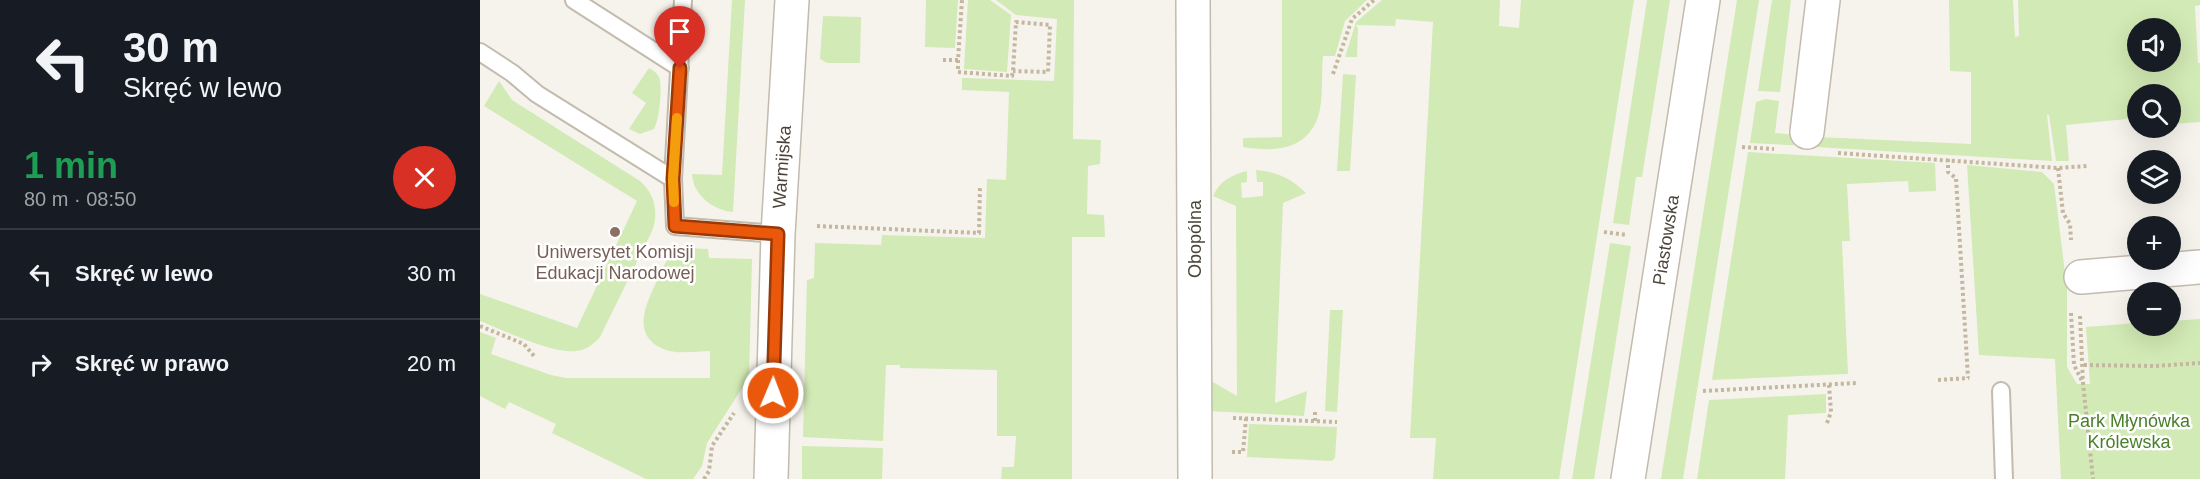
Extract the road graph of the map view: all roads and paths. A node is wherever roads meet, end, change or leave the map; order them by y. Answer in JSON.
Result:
{"nodes":[{"id":1,"x":574,"y":0,"type":"edge"},
{"id":2,"x":683,"y":0,"type":"edge"},
{"id":3,"x":792,"y":0,"type":"edge"},
{"id":4,"x":962,"y":0,"type":"edge"},
{"id":5,"x":1193,"y":0,"type":"edge"},
{"id":6,"x":1374,"y":0,"type":"edge"},
{"id":7,"x":1703,"y":0,"type":"edge"},
{"id":8,"x":1823,"y":0,"type":"edge"},
{"id":9,"x":480,"y":52,"type":"edge"},
{"id":10,"x":943,"y":60,"type":"dead end"},
{"id":11,"x":958,"y":60,"type":"junction"},
{"id":12,"x":680,"y":68,"type":"junction"},
{"id":13,"x":1013,"y":71,"type":"junction"},
{"id":14,"x":1333,"y":74,"type":"dead end"},
{"id":15,"x":1807,"y":132,"type":"dead end"},
{"id":16,"x":1742,"y":147,"type":"dead end"},
{"id":17,"x":1776,"y":149,"type":"dead end"},
{"id":18,"x":1833,"y":152,"type":"dead end"},
{"id":19,"x":1948,"y":159,"type":"junction"},
{"id":20,"x":2088,"y":166,"type":"dead end"},
{"id":21,"x":2058,"y":168,"type":"junction"},
{"id":22,"x":673,"y":179,"type":"junction"},
{"id":23,"x":980,"y":186,"type":"dead end"},
{"id":24,"x":814,"y":226,"type":"dead end"},
{"id":25,"x":1604,"y":232,"type":"dead end"},
{"id":26,"x":778,"y":234,"type":"junction"},
{"id":27,"x":1627,"y":235,"type":"dead end"},
{"id":28,"x":2071,"y":245,"type":"dead end"},
{"id":29,"x":2200,"y":267,"type":"edge"},
{"id":30,"x":2080,"y":292,"type":"joint"},
{"id":31,"x":480,"y":326,"type":"edge"},
{"id":32,"x":2071,"y":339,"type":"dead end"},
{"id":33,"x":534,"y":356,"type":"dead end"},
{"id":34,"x":2200,"y":363,"type":"edge"},
{"id":35,"x":2084,"y":365,"type":"junction"},
{"id":36,"x":1968,"y":378,"type":"junction"},
{"id":37,"x":1979,"y":378,"type":"dead end"},
{"id":38,"x":1938,"y":380,"type":"dead end"},
{"id":39,"x":1856,"y":383,"type":"dead end"},
{"id":40,"x":2083,"y":383,"type":"junction"},
{"id":41,"x":1829,"y":385,"type":"junction"},
{"id":42,"x":1703,"y":391,"type":"dead end"},
{"id":43,"x":2001,"y":391,"type":"dead end"},
{"id":44,"x":735,"y":411,"type":"dead end"},
{"id":45,"x":1315,"y":411,"type":"dead end"},
{"id":46,"x":1231,"y":418,"type":"dead end"},
{"id":47,"x":1245,"y":418,"type":"junction"},
{"id":48,"x":1314,"y":421,"type":"junction"},
{"id":49,"x":1337,"y":422,"type":"dead end"},
{"id":50,"x":1827,"y":423,"type":"dead end"},
{"id":51,"x":1243,"y":449,"type":"dead end"},
{"id":52,"x":704,"y":479,"type":"edge"},
{"id":53,"x":771,"y":479,"type":"edge"},
{"id":54,"x":1195,"y":479,"type":"edge"},
{"id":55,"x":1628,"y":479,"type":"edge"},
{"id":56,"x":2004,"y":479,"type":"edge"},
{"id":57,"x":2093,"y":479,"type":"edge"}],
"edges":[{"from":1,"to":12,"type":"lane"},
{"from":2,"to":12,"type":"lane"},
{"from":3,"to":26,"type":"street","name":"Warmijska"},
{"from":4,"to":11,"type":"path"},
{"from":5,"to":54,"type":"street","name":"Obopólna"},
{"from":6,"to":14,"type":"path"},
{"from":7,"to":55,"type":"street","name":"Piastowska"},
{"from":8,"to":15,"type":"street"},
{"from":9,"to":22,"type":"lane"},
{"from":10,"to":11,"type":"path"},
{"from":11,"to":13,"type":"path"},
{"from":12,"to":22,"type":"lane"},
{"from":13,"to":13,"type":"path"},
{"from":16,"to":17,"type":"path"},
{"from":18,"to":19,"type":"path"},
{"from":19,"to":21,"type":"path"},
{"from":19,"to":36,"type":"path"},
{"from":20,"to":21,"type":"path"},
{"from":21,"to":28,"type":"path"},
{"from":22,"to":26,"type":"lane"},
{"from":23,"to":24,"type":"path"},
{"from":25,"to":27,"type":"path"},
{"from":26,"to":53,"type":"street","name":"Warmijska"},
{"from":29,"to":30,"type":"street"},
{"from":30,"to":35,"type":"path"},
{"from":31,"to":33,"type":"path"},
{"from":32,"to":40,"type":"path"},
{"from":34,"to":35,"type":"path"},
{"from":35,"to":40,"type":"path"},
{"from":36,"to":37,"type":"path"},
{"from":36,"to":38,"type":"path"},
{"from":39,"to":41,"type":"path"},
{"from":40,"to":57,"type":"path"},
{"from":41,"to":42,"type":"path"},
{"from":41,"to":50,"type":"path"},
{"from":43,"to":56,"type":"lane"},
{"from":44,"to":52,"type":"path"},
{"from":45,"to":48,"type":"path"},
{"from":46,"to":47,"type":"path"},
{"from":47,"to":48,"type":"path"},
{"from":47,"to":51,"type":"path"},
{"from":48,"to":49,"type":"path"}]}
